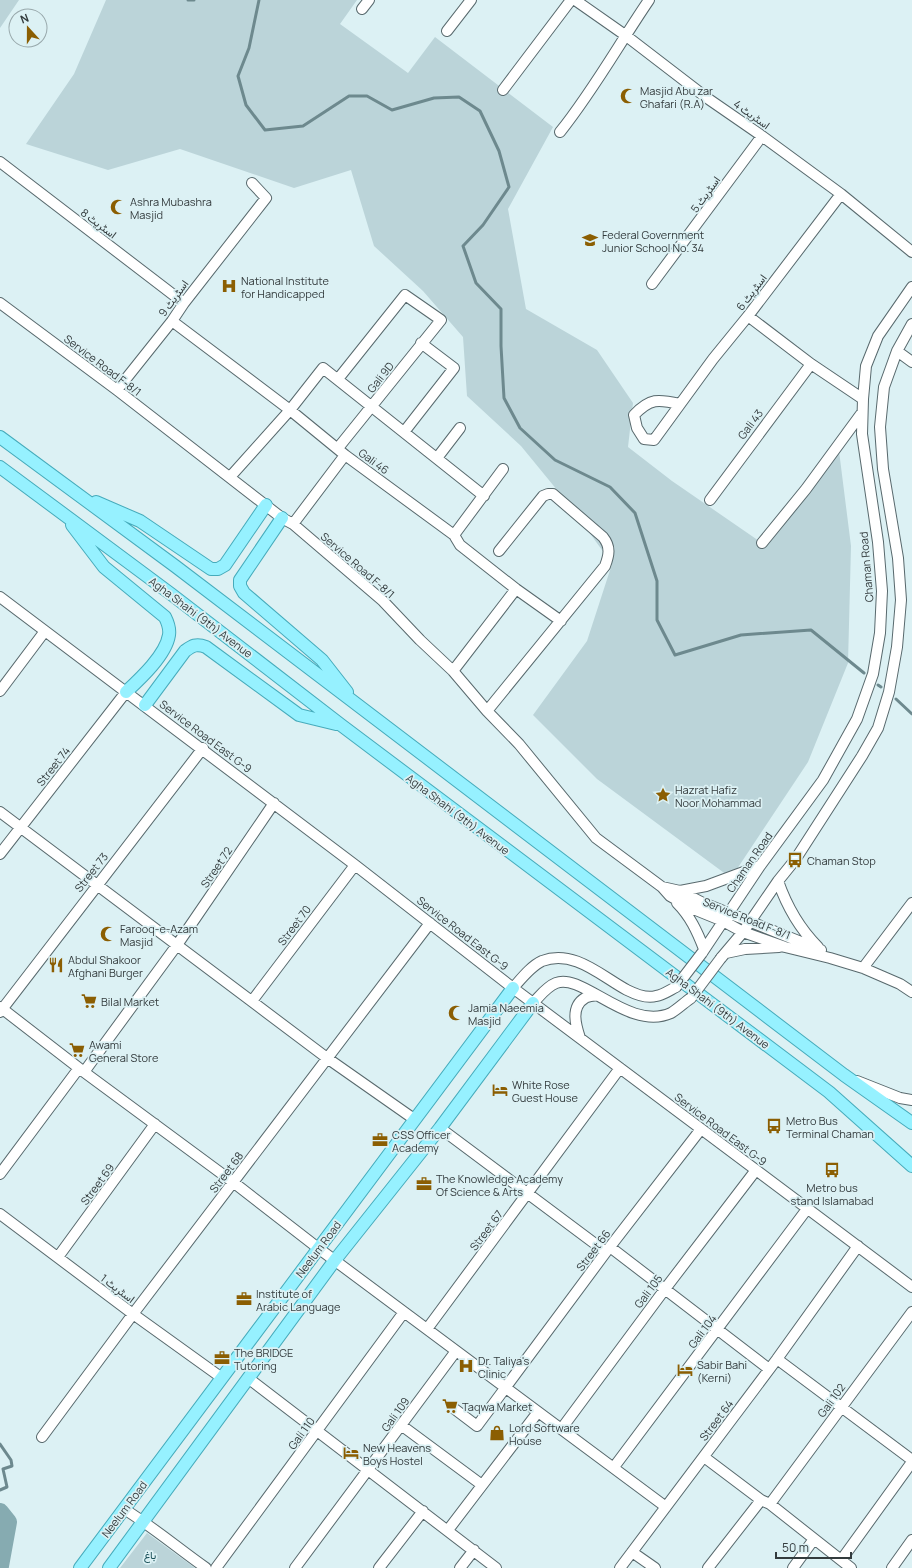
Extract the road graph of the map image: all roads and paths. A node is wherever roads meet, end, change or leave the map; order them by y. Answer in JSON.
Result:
{"nodes":[{"id":1,"x":369,"y":0,"type":"edge"},
{"id":2,"x":471,"y":0,"type":"edge"},
{"id":3,"x":571,"y":0,"type":"edge"},
{"id":4,"x":574,"y":0,"type":"edge"},
{"id":5,"x":649,"y":0,"type":"edge"},
{"id":6,"x":362,"y":9,"type":"dead end"},
{"id":7,"x":446,"y":31,"type":"dead end"},
{"id":8,"x":625,"y":35,"type":"junction"},
{"id":9,"x":504,"y":90,"type":"dead end"},
{"id":10,"x":560,"y":132,"type":"dead end"},
{"id":11,"x":762,"y":136,"type":"junction"},
{"id":12,"x":0,"y":162,"type":"edge"},
{"id":13,"x":252,"y":183,"type":"dead end"},
{"id":14,"x":840,"y":194,"type":"junction"},
{"id":15,"x":912,"y":252,"type":"edge"},
{"id":16,"x":652,"y":284,"type":"dead end"},
{"id":17,"x":912,"y":287,"type":"edge"},
{"id":18,"x":0,"y":303,"type":"edge"},
{"id":19,"x":184,"y":303,"type":"junction"},
{"id":20,"x":748,"y":316,"type":"junction"},
{"id":21,"x":172,"y":321,"type":"junction"},
{"id":22,"x":912,"y":324,"type":"edge"},
{"id":23,"x":421,"y":343,"type":"junction"},
{"id":24,"x":898,"y":351,"type":"junction"},
{"id":25,"x":912,"y":362,"type":"edge"},
{"id":26,"x":811,"y":364,"type":"junction"},
{"id":27,"x":338,"y":379,"type":"junction"},
{"id":28,"x":117,"y":390,"type":"junction"},
{"id":29,"x":863,"y":399,"type":"junction"},
{"id":30,"x":680,"y":404,"type":"junction"},
{"id":31,"x":373,"y":407,"type":"junction"},
{"id":32,"x":290,"y":410,"type":"junction"},
{"id":33,"x":861,"y":414,"type":"junction"},
{"id":34,"x":460,"y":428,"type":"dead end"},
{"id":35,"x":404,"y":432,"type":"junction"},
{"id":36,"x":0,"y":437,"type":"edge"},
{"id":37,"x":342,"y":451,"type":"junction"},
{"id":38,"x":437,"y":458,"type":"junction"},
{"id":39,"x":0,"y":467,"type":"edge"},
{"id":40,"x":503,"y":469,"type":"dead end"},
{"id":41,"x":230,"y":477,"type":"junction"},
{"id":42,"x":76,"y":494,"type":"junction"},
{"id":43,"x":484,"y":496,"type":"junction"},
{"id":44,"x":710,"y":500,"type":"dead end"},
{"id":45,"x":266,"y":505,"type":"junction"},
{"id":46,"x":63,"y":514,"type":"junction"},
{"id":47,"x":282,"y":518,"type":"junction"},
{"id":48,"x":293,"y":524,"type":"junction"},
{"id":49,"x":454,"y":535,"type":"junction"},
{"id":50,"x":762,"y":543,"type":"dead end"},
{"id":51,"x":499,"y":551,"type":"dead end"},
{"id":52,"x":516,"y":589,"type":"junction"},
{"id":53,"x":0,"y":597,"type":"edge"},
{"id":54,"x":561,"y":621,"type":"junction"},
{"id":55,"x":45,"y":631,"type":"junction"},
{"id":56,"x":453,"y":671,"type":"junction"},
{"id":57,"x":0,"y":691,"type":"edge"},
{"id":58,"x":126,"y":692,"type":"junction"},
{"id":59,"x":357,"y":704,"type":"junction"},
{"id":60,"x":145,"y":705,"type":"junction"},
{"id":61,"x":487,"y":711,"type":"junction"},
{"id":62,"x":341,"y":725,"type":"junction"},
{"id":63,"x":203,"y":748,"type":"junction"},
{"id":64,"x":274,"y":803,"type":"junction"},
{"id":65,"x":0,"y":812,"type":"edge"},
{"id":66,"x":20,"y":828,"type":"junction"},
{"id":67,"x":0,"y":854,"type":"edge"},
{"id":68,"x":355,"y":865,"type":"junction"},
{"id":69,"x":760,"y":866,"type":"junction"},
{"id":70,"x":778,"y":881,"type":"junction"},
{"id":71,"x":97,"y":885,"type":"junction"},
{"id":72,"x":662,"y":887,"type":"junction"},
{"id":73,"x":680,"y":891,"type":"junction"},
{"id":74,"x":670,"y":896,"type":"junction"},
{"id":75,"x":912,"y":903,"type":"edge"},
{"id":76,"x":730,"y":912,"type":"junction"},
{"id":77,"x":723,"y":921,"type":"junction"},
{"id":78,"x":751,"y":921,"type":"junction"},
{"id":79,"x":430,"y":923,"type":"junction"},
{"id":80,"x":743,"y":932,"type":"junction"},
{"id":81,"x":177,"y":945,"type":"junction"},
{"id":82,"x":785,"y":947,"type":"junction"},
{"id":83,"x":703,"y":951,"type":"junction"},
{"id":84,"x":822,"y":951,"type":"junction"},
{"id":85,"x":723,"y":956,"type":"junction"},
{"id":86,"x":830,"y":958,"type":"junction"},
{"id":87,"x":863,"y":968,"type":"junction"},
{"id":88,"x":513,"y":988,"type":"junction"},
{"id":89,"x":912,"y":992,"type":"edge"},
{"id":90,"x":597,"y":995,"type":"junction"},
{"id":91,"x":252,"y":1001,"type":"junction"},
{"id":92,"x":533,"y":1003,"type":"junction"},
{"id":93,"x":1,"y":1009,"type":"edge"},
{"id":94,"x":580,"y":1038,"type":"junction"},
{"id":95,"x":327,"y":1058,"type":"junction"},
{"id":96,"x":620,"y":1068,"type":"junction"},
{"id":97,"x":82,"y":1070,"type":"junction"},
{"id":98,"x":844,"y":1075,"type":"junction"},
{"id":99,"x":912,"y":1100,"type":"edge"},
{"id":100,"x":414,"y":1119,"type":"junction"},
{"id":101,"x":912,"y":1123,"type":"edge"},
{"id":102,"x":155,"y":1124,"type":"junction"},
{"id":103,"x":440,"y":1128,"type":"junction"},
{"id":104,"x":701,"y":1129,"type":"junction"},
{"id":105,"x":912,"y":1166,"type":"edge"},
{"id":106,"x":756,"y":1170,"type":"junction"},
{"id":107,"x":0,"y":1174,"type":"edge"},
{"id":108,"x":233,"y":1182,"type":"junction"},
{"id":109,"x":528,"y":1194,"type":"junction"},
{"id":110,"x":807,"y":1209,"type":"junction"},
{"id":111,"x":0,"y":1214,"type":"edge"},
{"id":112,"x":858,"y":1246,"type":"junction"},
{"id":113,"x":318,"y":1248,"type":"junction"},
{"id":114,"x":608,"y":1250,"type":"junction"},
{"id":115,"x":58,"y":1257,"type":"junction"},
{"id":116,"x":336,"y":1260,"type":"junction"},
{"id":117,"x":912,"y":1287,"type":"edge"},
{"id":118,"x":665,"y":1288,"type":"junction"},
{"id":119,"x":404,"y":1312,"type":"junction"},
{"id":120,"x":912,"y":1312,"type":"edge"},
{"id":121,"x":133,"y":1314,"type":"junction"},
{"id":122,"x":427,"y":1329,"type":"junction"},
{"id":123,"x":718,"y":1330,"type":"junction"},
{"id":124,"x":456,"y":1351,"type":"junction"},
{"id":125,"x":777,"y":1359,"type":"junction"},
{"id":126,"x":769,"y":1369,"type":"junction"},
{"id":127,"x":222,"y":1378,"type":"junction"},
{"id":128,"x":248,"y":1378,"type":"junction"},
{"id":129,"x":505,"y":1387,"type":"junction"},
{"id":130,"x":841,"y":1406,"type":"junction"},
{"id":131,"x":452,"y":1407,"type":"dead end"},
{"id":132,"x":538,"y":1412,"type":"junction"},
{"id":133,"x":401,"y":1426,"type":"junction"},
{"id":134,"x":562,"y":1428,"type":"junction"},
{"id":135,"x":317,"y":1431,"type":"junction"},
{"id":136,"x":42,"y":1437,"type":"dead end"},
{"id":137,"x":704,"y":1457,"type":"junction"},
{"id":138,"x":912,"y":1461,"type":"edge"},
{"id":139,"x":614,"y":1467,"type":"junction"},
{"id":140,"x":369,"y":1470,"type":"junction"},
{"id":141,"x":482,"y":1485,"type":"junction"},
{"id":142,"x":766,"y":1502,"type":"junction"},
{"id":143,"x":666,"y":1507,"type":"junction"},
{"id":144,"x":124,"y":1509,"type":"junction"},
{"id":145,"x":423,"y":1511,"type":"junction"},
{"id":146,"x":144,"y":1521,"type":"junction"},
{"id":147,"x":448,"y":1530,"type":"junction"},
{"id":148,"x":814,"y":1539,"type":"junction"},
{"id":149,"x":912,"y":1540,"type":"edge"},
{"id":150,"x":474,"y":1550,"type":"junction"},
{"id":151,"x":632,"y":1552,"type":"junction"},
{"id":152,"x":842,"y":1559,"type":"junction"},
{"id":153,"x":80,"y":1568,"type":"edge"},
{"id":154,"x":109,"y":1568,"type":"edge"},
{"id":155,"x":206,"y":1568,"type":"edge"},
{"id":156,"x":216,"y":1568,"type":"edge"},
{"id":157,"x":296,"y":1568,"type":"edge"},
{"id":158,"x":379,"y":1568,"type":"edge"},
{"id":159,"x":460,"y":1568,"type":"edge"},
{"id":160,"x":496,"y":1568,"type":"edge"},
{"id":161,"x":620,"y":1568,"type":"edge"},
{"id":162,"x":655,"y":1568,"type":"edge"},
{"id":163,"x":708,"y":1568,"type":"edge"},
{"id":164,"x":793,"y":1568,"type":"edge"},
{"id":165,"x":851,"y":1568,"type":"edge"},
{"id":166,"x":892,"y":1568,"type":"edge"}],
"edges":[{"from":1,"to":6,"type":"street"},
{"from":2,"to":7,"type":"street"},
{"from":3,"to":9,"type":"street"},
{"from":4,"to":8,"type":"street","name":"اسٹریٹ 4"},
{"from":5,"to":8,"type":"street"},
{"from":8,"to":10,"type":"street"},
{"from":8,"to":11,"type":"street","name":"اسٹریٹ 4"},
{"from":11,"to":14,"type":"street","name":"اسٹریٹ 4"},
{"from":11,"to":16,"type":"street","name":"اسٹریٹ 5"},
{"from":12,"to":19,"type":"street","name":"اسٹریٹ 8"},
{"from":13,"to":19,"type":"street","name":"اسٹریٹ 9"},
{"from":14,"to":15,"type":"street","name":"اسٹریٹ 4"},
{"from":14,"to":20,"type":"street","name":"اسٹریٹ 6"},
{"from":17,"to":29,"type":"street","name":"Chaman Road"},
{"from":18,"to":28,"type":"street","name":"Service Road F-8/1"},
{"from":19,"to":21,"type":"street","name":"اسٹریٹ 9"},
{"from":20,"to":26,"type":"street"},
{"from":20,"to":30,"type":"street","name":"اسٹریٹ 6"},
{"from":21,"to":28,"type":"street","name":"اسٹریٹ 9"},
{"from":21,"to":32,"type":"street","name":"Gali 46"},
{"from":22,"to":24,"type":"street"},
{"from":23,"to":27,"type":"street","name":"Gali 9D"},
{"from":23,"to":31,"type":"street","name":"Gali 9D"},
{"from":23,"to":35,"type":"street"},
{"from":24,"to":25,"type":"street"},
{"from":24,"to":70,"type":"street"},
{"from":26,"to":29,"type":"street"},
{"from":26,"to":44,"type":"street","name":"Gali 43"},
{"from":27,"to":31,"type":"street"},
{"from":27,"to":32,"type":"street"},
{"from":28,"to":41,"type":"street","name":"Service Road F-8/1"},
{"from":29,"to":33,"type":"street","name":"Chaman Road"},
{"from":30,"to":30,"type":"street","name":"اسٹریٹ 6"},
{"from":31,"to":35,"type":"street"},
{"from":31,"to":37,"type":"street","name":"Gali 9D"},
{"from":32,"to":37,"type":"street","name":"Gali 46"},
{"from":32,"to":41,"type":"street"},
{"from":33,"to":50,"type":"street"},
{"from":33,"to":69,"type":"street","name":"Chaman Road"},
{"from":34,"to":38,"type":"street"},
{"from":35,"to":38,"type":"street"},
{"from":36,"to":42,"type":"main road","name":"Agha Shahi (9th) Avenue"},
{"from":37,"to":48,"type":"street","name":"Gali 9D"},
{"from":37,"to":49,"type":"street","name":"Gali 46"},
{"from":38,"to":43,"type":"street"},
{"from":39,"to":46,"type":"main road","name":"Agha Shahi (9th) Avenue"},
{"from":40,"to":43,"type":"street"},
{"from":41,"to":45,"type":"street","name":"Service Road F-8/1"},
{"from":42,"to":45,"type":"main road"},
{"from":42,"to":59,"type":"main road","name":"Agha Shahi (9th) Avenue"},
{"from":43,"to":49,"type":"street"},
{"from":45,"to":47,"type":"street","name":"Service Road F-8/1"},
{"from":46,"to":58,"type":"main road"},
{"from":46,"to":62,"type":"main road","name":"Agha Shahi (9th) Avenue"},
{"from":47,"to":48,"type":"street","name":"Service Road F-8/1"},
{"from":47,"to":59,"type":"main road"},
{"from":48,"to":56,"type":"street","name":"Service Road F-8/1"},
{"from":49,"to":52,"type":"street","name":"Gali 46"},
{"from":51,"to":54,"type":"street"},
{"from":52,"to":54,"type":"street","name":"Gali 46"},
{"from":52,"to":56,"type":"street"},
{"from":53,"to":55,"type":"street","name":"Service Road East G-9"},
{"from":54,"to":61,"type":"street"},
{"from":55,"to":57,"type":"street"},
{"from":55,"to":58,"type":"street","name":"Service Road East G-9"},
{"from":56,"to":61,"type":"street","name":"Service Road F-8/1"},
{"from":58,"to":60,"type":"street","name":"Service Road East G-9"},
{"from":58,"to":66,"type":"street","name":"Street 74"},
{"from":59,"to":98,"type":"main road","name":"Agha Shahi (9th) Avenue"},
{"from":60,"to":62,"type":"main road"},
{"from":60,"to":63,"type":"street","name":"Service Road East G-9"},
{"from":61,"to":72,"type":"street","name":"Service Road F-8/1"},
{"from":62,"to":105,"type":"main road","name":"Agha Shahi (9th) Avenue"},
{"from":63,"to":64,"type":"street","name":"Service Road East G-9"},
{"from":63,"to":71,"type":"street","name":"Street 73"},
{"from":64,"to":68,"type":"street","name":"Service Road East G-9"},
{"from":64,"to":81,"type":"street","name":"Street 72"},
{"from":65,"to":66,"type":"street"},
{"from":66,"to":67,"type":"street","name":"Street 74"},
{"from":66,"to":71,"type":"street"},
{"from":68,"to":79,"type":"street","name":"Service Road East G-9"},
{"from":68,"to":91,"type":"street","name":"Street 70"},
{"from":69,"to":73,"type":"street"},
{"from":69,"to":76,"type":"street","name":"Chaman Road"},
{"from":70,"to":78,"type":"street"},
{"from":70,"to":84,"type":"street"},
{"from":71,"to":81,"type":"street"},
{"from":71,"to":93,"type":"street","name":"Street 73"},
{"from":72,"to":73,"type":"street","name":"Service Road F-8/1"},
{"from":72,"to":74,"type":"street","name":"Service Road F-8/1"},
{"from":73,"to":76,"type":"street","name":"Service Road F-8/1"},
{"from":74,"to":77,"type":"street","name":"Service Road F-8/1"},
{"from":74,"to":83,"type":"street"},
{"from":75,"to":87,"type":"street"},
{"from":76,"to":77,"type":"street","name":"Chaman Road"},
{"from":76,"to":78,"type":"street","name":"Service Road F-8/1"},
{"from":77,"to":80,"type":"street","name":"Service Road F-8/1"},
{"from":77,"to":83,"type":"street","name":"Chaman Road"},
{"from":78,"to":80,"type":"street"},
{"from":78,"to":84,"type":"street","name":"Service Road F-8/1"},
{"from":79,"to":88,"type":"street","name":"Service Road East G-9"},
{"from":79,"to":95,"type":"street","name":"Street 68"},
{"from":80,"to":82,"type":"street","name":"Service Road F-8/1"},
{"from":80,"to":85,"type":"street"},
{"from":81,"to":91,"type":"street"},
{"from":81,"to":97,"type":"street","name":"Street 72"},
{"from":82,"to":85,"type":"street"},
{"from":82,"to":86,"type":"street","name":"Service Road F-8/1"},
{"from":83,"to":88,"type":"street","name":"Chaman Road","bridge":true},
{"from":84,"to":86,"type":"street","name":"Service Road F-8/1"},
{"from":85,"to":90,"type":"street","bridge":true},
{"from":86,"to":87,"type":"street","name":"Service Road F-8/1"},
{"from":87,"to":89,"type":"street","name":"Service Road F-8/1"},
{"from":88,"to":92,"type":"street","name":"Service Road East G-9"},
{"from":88,"to":100,"type":"main road","name":"Neelum Road"},
{"from":90,"to":92,"type":"street"},
{"from":90,"to":94,"type":"street"},
{"from":91,"to":95,"type":"street"},
{"from":92,"to":94,"type":"street","name":"Service Road East G-9"},
{"from":92,"to":103,"type":"main road","name":"Neelum Road"},
{"from":93,"to":97,"type":"street"},
{"from":94,"to":96,"type":"street","name":"Service Road East G-9"},
{"from":95,"to":100,"type":"street"},
{"from":95,"to":108,"type":"street","name":"Street 68"},
{"from":96,"to":104,"type":"street","name":"Service Road East G-9"},
{"from":96,"to":109,"type":"street","name":"Street 67"},
{"from":97,"to":102,"type":"street"},
{"from":97,"to":107,"type":"street","name":"Street 72"},
{"from":98,"to":99,"type":"street"},
{"from":98,"to":101,"type":"main road","name":"Agha Shahi (9th) Avenue"},
{"from":100,"to":113,"type":"main road","name":"Neelum Road"},
{"from":102,"to":108,"type":"street"},
{"from":102,"to":115,"type":"street","name":"Street 69"},
{"from":103,"to":109,"type":"street"},
{"from":103,"to":116,"type":"main road","name":"Neelum Road"},
{"from":104,"to":106,"type":"street","name":"Service Road East G-9"},
{"from":104,"to":114,"type":"street","name":"Street 66"},
{"from":106,"to":110,"type":"street","name":"Service Road East G-9"},
{"from":106,"to":118,"type":"street","name":"Gali 105"},
{"from":108,"to":113,"type":"street"},
{"from":108,"to":121,"type":"street","name":"Street 68"},
{"from":109,"to":114,"type":"street"},
{"from":109,"to":122,"type":"street","name":"Street 67"},
{"from":110,"to":112,"type":"street","name":"Service Road East G-9"},
{"from":110,"to":123,"type":"street","name":"Gali 104"},
{"from":111,"to":115,"type":"street","name":"اسٹریٹ 1"},
{"from":112,"to":117,"type":"street","name":"Service Road East G-9"},
{"from":112,"to":125,"type":"street","name":"Street 64"},
{"from":113,"to":116,"type":"street"},
{"from":113,"to":127,"type":"main road","name":"Neelum Road"},
{"from":114,"to":118,"type":"street"},
{"from":114,"to":129,"type":"street","name":"Street 66"},
{"from":115,"to":121,"type":"street","name":"اسٹریٹ 1"},
{"from":116,"to":119,"type":"street"},
{"from":116,"to":128,"type":"main road","name":"Neelum Road"},
{"from":118,"to":123,"type":"street"},
{"from":118,"to":134,"type":"street","name":"Gali 105"},
{"from":119,"to":122,"type":"street"},
{"from":119,"to":135,"type":"street","name":"Gali 110"},
{"from":120,"to":130,"type":"street","name":"Gali 102"},
{"from":121,"to":127,"type":"street","name":"اسٹریٹ 1"},
{"from":121,"to":136,"type":"street","name":"Street 68"},
{"from":122,"to":124,"type":"street"},
{"from":123,"to":126,"type":"street"},
{"from":123,"to":139,"type":"street","name":"Gali 104"},
{"from":124,"to":129,"type":"street"},
{"from":124,"to":133,"type":"street","name":"Gali 109"},
{"from":125,"to":126,"type":"street","name":"Street 64"},
{"from":125,"to":130,"type":"street"},
{"from":126,"to":137,"type":"street","name":"Street 64"},
{"from":127,"to":144,"type":"main road","name":"Neelum Road"},
{"from":128,"to":135,"type":"street"},
{"from":128,"to":146,"type":"main road","name":"Neelum Road"},
{"from":129,"to":131,"type":"street","name":"Street 66"},
{"from":129,"to":132,"type":"street"},
{"from":130,"to":138,"type":"street"},
{"from":130,"to":142,"type":"street","name":"Gali 102"},
{"from":132,"to":134,"type":"street"},
{"from":132,"to":141,"type":"street"},
{"from":133,"to":140,"type":"street","name":"Gali 109"},
{"from":133,"to":141,"type":"street"},
{"from":134,"to":139,"type":"street"},
{"from":135,"to":140,"type":"street"},
{"from":135,"to":156,"type":"street","name":"Gali 110"},
{"from":137,"to":142,"type":"street"},
{"from":137,"to":143,"type":"street","name":"Street 64"},
{"from":138,"to":152,"type":"street"},
{"from":139,"to":143,"type":"street"},
{"from":140,"to":145,"type":"street"},
{"from":140,"to":157,"type":"street","name":"Gali 109"},
{"from":141,"to":147,"type":"street"},
{"from":142,"to":148,"type":"street"},
{"from":142,"to":163,"type":"street","name":"Gali 102"},
{"from":143,"to":151,"type":"street","name":"Street 64"},
{"from":144,"to":146,"type":"street"},
{"from":144,"to":153,"type":"main road","name":"Neelum Road"},
{"from":145,"to":147,"type":"street"},
{"from":145,"to":158,"type":"street"},
{"from":146,"to":154,"type":"main road","name":"Neelum Road"},
{"from":146,"to":155,"type":"street"},
{"from":147,"to":150,"type":"street"},
{"from":148,"to":152,"type":"street"},
{"from":148,"to":164,"type":"street"},
{"from":149,"to":166,"type":"street"},
{"from":150,"to":159,"type":"street"},
{"from":150,"to":160,"type":"street"},
{"from":151,"to":161,"type":"street","name":"Street 64"},
{"from":151,"to":162,"type":"street"},
{"from":152,"to":165,"type":"street"}]}
